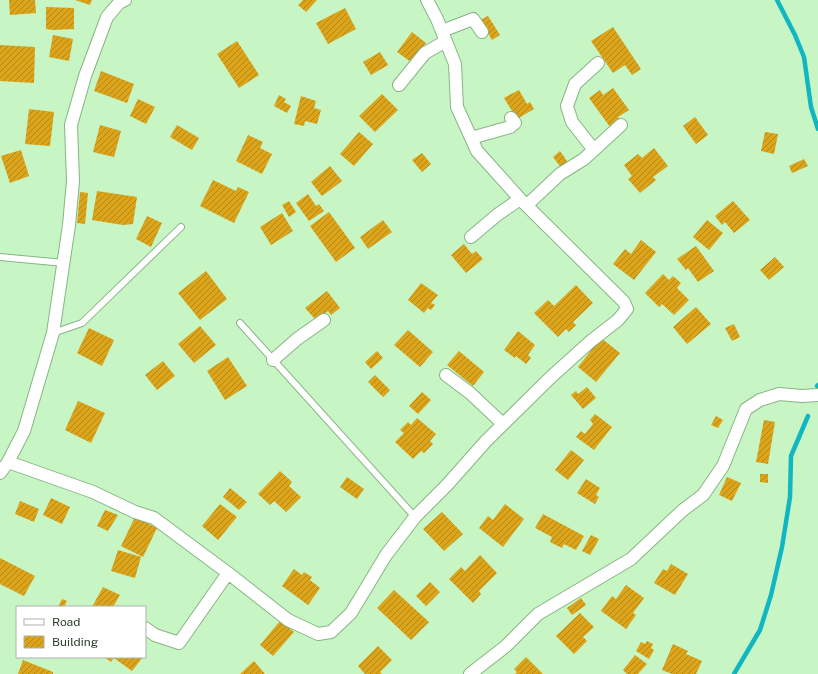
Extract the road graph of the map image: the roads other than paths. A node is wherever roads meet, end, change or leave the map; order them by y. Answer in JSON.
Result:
{"nodes":[{"id":1,"x":125,"y":0,"type":"edge"},
{"id":2,"x":427,"y":0,"type":"edge"},
{"id":3,"x":482,"y":32,"type":"dead end"},
{"id":4,"x":444,"y":36,"type":"junction"},
{"id":5,"x":598,"y":63,"type":"dead end"},
{"id":6,"x":399,"y":85,"type":"dead end"},
{"id":7,"x":511,"y":118,"type":"dead end"},
{"id":8,"x":621,"y":125,"type":"dead end"},
{"id":9,"x":471,"y":138,"type":"junction"},
{"id":10,"x":594,"y":150,"type":"junction"},
{"id":11,"x":523,"y":202,"type":"junction"},
{"id":12,"x":181,"y":227,"type":"dead end"},
{"id":13,"x":471,"y":237,"type":"dead end"},
{"id":14,"x":0,"y":257,"type":"edge"},
{"id":15,"x":64,"y":263,"type":"junction"},
{"id":16,"x":324,"y":320,"type":"dead end"},
{"id":17,"x":240,"y":323,"type":"dead end"},
{"id":18,"x":53,"y":333,"type":"junction"},
{"id":19,"x":273,"y":360,"type":"junction"},
{"id":20,"x":446,"y":375,"type":"dead end"},
{"id":21,"x":818,"y":395,"type":"edge"},
{"id":22,"x":503,"y":424,"type":"junction"},
{"id":23,"x":8,"y":462,"type":"junction"},
{"id":24,"x":0,"y":473,"type":"edge"},
{"id":25,"x":415,"y":517,"type":"junction"},
{"id":26,"x":228,"y":572,"type":"junction"},
{"id":27,"x":146,"y":629,"type":"edge"},
{"id":28,"x":470,"y":674,"type":"edge"}],
"edges":[{"from":1,"to":15,"type":"street"},
{"from":2,"to":4,"type":"street"},
{"from":3,"to":4,"type":"street"},
{"from":4,"to":6,"type":"street"},
{"from":4,"to":9,"type":"street"},
{"from":5,"to":10,"type":"street"},
{"from":7,"to":9,"type":"street"},
{"from":8,"to":10,"type":"street"},
{"from":9,"to":11,"type":"street"},
{"from":10,"to":11,"type":"street"},
{"from":11,"to":13,"type":"street"},
{"from":11,"to":22,"type":"street"},
{"from":12,"to":18,"type":"lane"},
{"from":14,"to":15,"type":"lane"},
{"from":15,"to":18,"type":"street"},
{"from":16,"to":19,"type":"street"},
{"from":17,"to":19,"type":"lane"},
{"from":18,"to":23,"type":"street"},
{"from":19,"to":25,"type":"lane"},
{"from":20,"to":22,"type":"street"},
{"from":21,"to":28,"type":"street"},
{"from":22,"to":25,"type":"street"},
{"from":23,"to":24,"type":"street"},
{"from":23,"to":26,"type":"street"},
{"from":25,"to":26,"type":"street"},
{"from":26,"to":27,"type":"street"}]}
